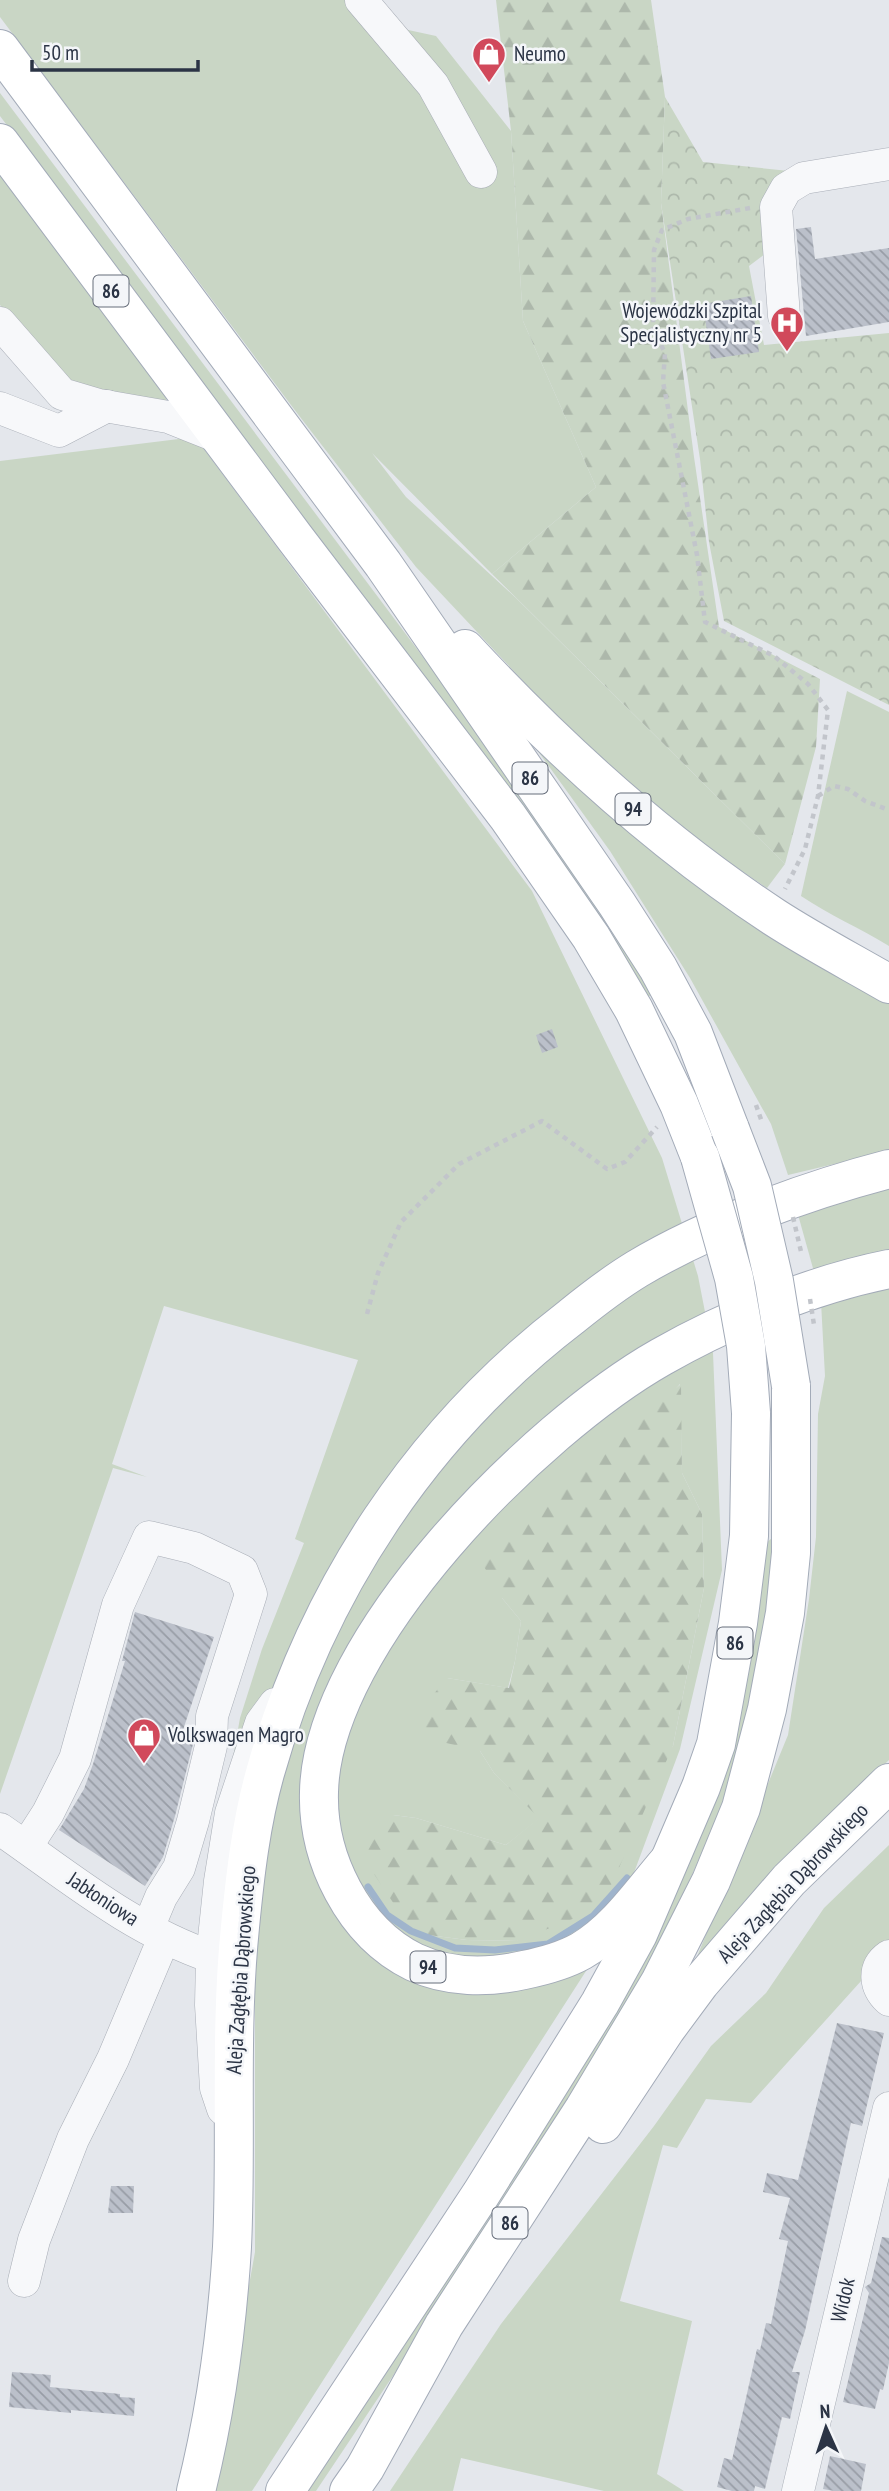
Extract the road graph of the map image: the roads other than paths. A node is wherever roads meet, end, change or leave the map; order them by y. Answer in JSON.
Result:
{"nodes":[{"id":1,"x":360,"y":0,"type":"edge"},
{"id":2,"x":0,"y":49,"type":"edge"},
{"id":3,"x":0,"y":143,"type":"edge"},
{"id":4,"x":889,"y":164,"type":"edge"},
{"id":5,"x":481,"y":172,"type":"dead end"},
{"id":6,"x":784,"y":316,"type":"dead end"},
{"id":7,"x":0,"y":323,"type":"edge"},
{"id":8,"x":107,"y":406,"type":"junction"},
{"id":9,"x":3,"y":416,"type":"edge"},
{"id":10,"x":221,"y":438,"type":"junction"},
{"id":11,"x":383,"y":564,"type":"junction"},
{"id":12,"x":889,"y":984,"type":"edge"},
{"id":13,"x":889,"y":1169,"type":"edge"},
{"id":14,"x":889,"y":1269,"type":"edge"},
{"id":15,"x":303,"y":1664,"type":"junction"},
{"id":16,"x":889,"y":1783,"type":"edge"},
{"id":17,"x":0,"y":1829,"type":"edge"},
{"id":18,"x":26,"y":1847,"type":"junction"},
{"id":19,"x":668,"y":1862,"type":"junction"},
{"id":20,"x":156,"y":1933,"type":"junction"},
{"id":21,"x":889,"y":1956,"type":"edge"},
{"id":22,"x":212,"y":1957,"type":"junction"},
{"id":23,"x":889,"y":2000,"type":"edge"},
{"id":24,"x":889,"y":2109,"type":"edge"},
{"id":25,"x":234,"y":2140,"type":"junction"},
{"id":26,"x":24,"y":2281,"type":"dead end"},
{"id":27,"x":357,"y":2479,"type":"edge"},
{"id":28,"x":196,"y":2491,"type":"edge"},
{"id":29,"x":285,"y":2491,"type":"edge"},
{"id":30,"x":798,"y":2491,"type":"edge"}],
"edges":[{"from":1,"to":5,"type":"street"},
{"from":2,"to":11,"type":"main road","number":"86"},
{"from":3,"to":10,"type":"main road","number":"86"},
{"from":4,"to":6,"type":"street"},
{"from":7,"to":8,"type":"street"},
{"from":8,"to":9,"type":"street"},
{"from":8,"to":10,"type":"street"},
{"from":10,"to":19,"type":"main road","number":"86","bridge":true},
{"from":11,"to":12,"type":"main road","number":"94"},
{"from":11,"to":27,"type":"main road","number":"86","bridge":true},
{"from":13,"to":15,"type":"main road","name":"Aleja Zagłębia Dąbrowskiego"},
{"from":14,"to":19,"type":"main road","number":"94"},
{"from":15,"to":22,"type":"street"},
{"from":15,"to":25,"type":"main road","name":"Aleja Zagłębia Dąbrowskiego"},
{"from":16,"to":27,"type":"main road","name":"Aleja Zagłębia Dąbrowskiego"},
{"from":17,"to":18,"type":"street","name":"Jabłoniowa"},
{"from":18,"to":20,"type":"street","name":"Jabłoniowa"},
{"from":18,"to":20,"type":"street"},
{"from":19,"to":29,"type":"main road","number":"86"},
{"from":20,"to":22,"type":"street","name":"Jabłoniowa"},
{"from":20,"to":26,"type":"street"},
{"from":21,"to":23,"type":"street"},
{"from":22,"to":25,"type":"street"},
{"from":24,"to":30,"type":"street","name":"Widok"},
{"from":25,"to":28,"type":"main road","name":"Aleja Zagłębia Dąbrowskiego"}]}
